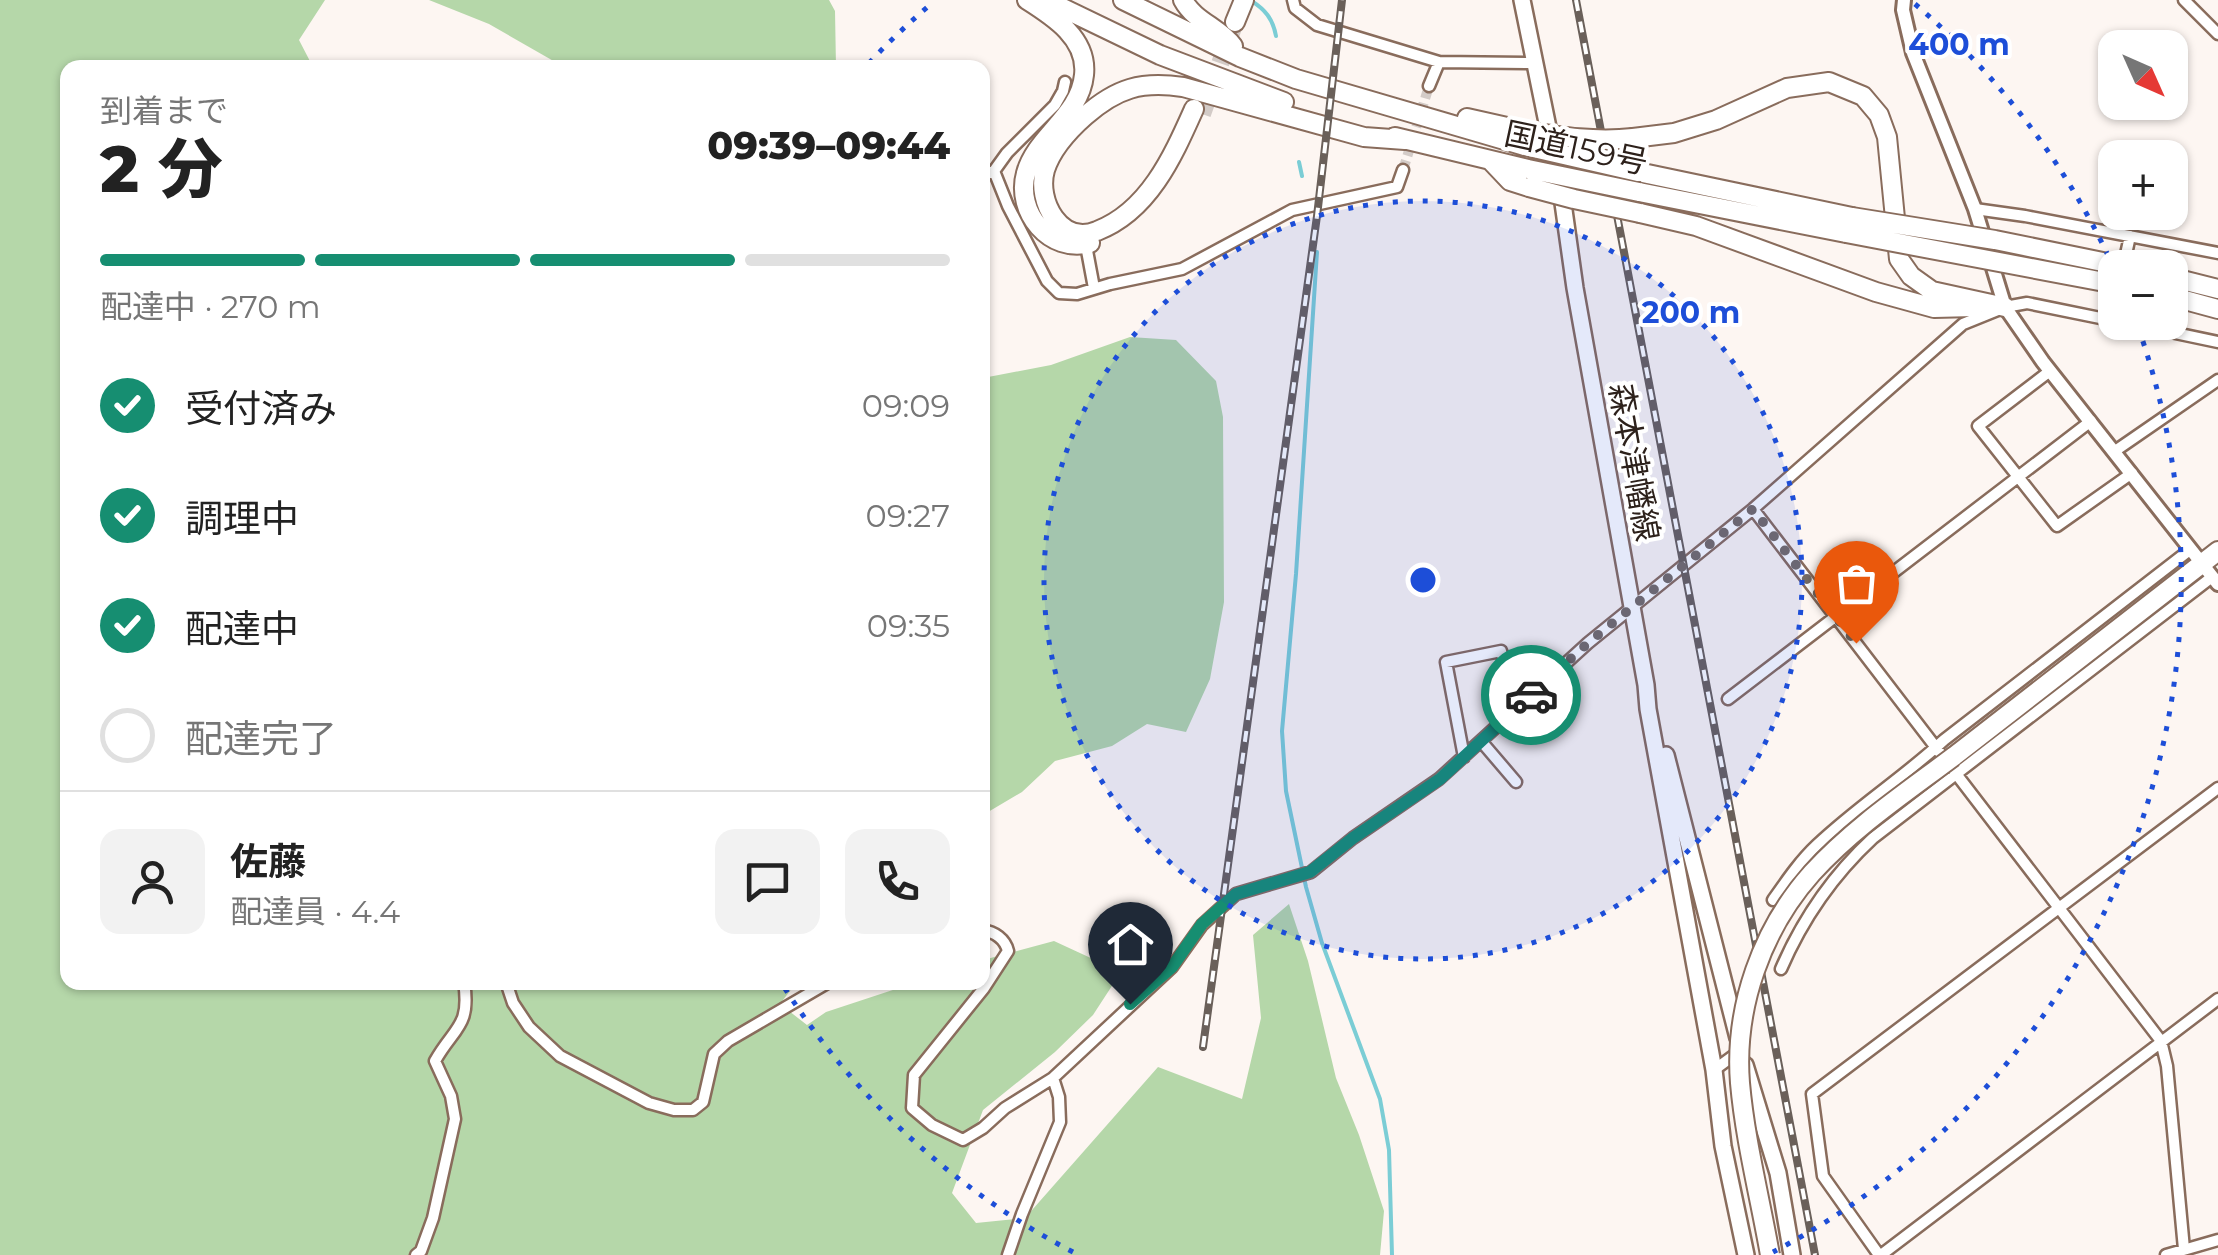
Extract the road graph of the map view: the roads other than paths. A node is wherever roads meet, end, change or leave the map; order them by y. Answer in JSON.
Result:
{"nodes":[{"id":1,"x":1028,"y":0,"type":"edge"},
{"id":2,"x":1046,"y":0,"type":"edge"},
{"id":3,"x":1123,"y":0,"type":"edge"},
{"id":4,"x":1182,"y":0,"type":"edge"},
{"id":5,"x":1234,"y":0,"type":"edge"},
{"id":6,"x":1244,"y":0,"type":"edge"},
{"id":7,"x":1293,"y":0,"type":"edge"},
{"id":8,"x":1522,"y":0,"type":"edge"},
{"id":9,"x":1904,"y":0,"type":"edge"},
{"id":10,"x":2184,"y":0,"type":"edge"},
{"id":11,"x":2218,"y":34,"type":"edge"},
{"id":12,"x":1240,"y":57,"type":"junction"},
{"id":13,"x":1439,"y":62,"type":"junction"},
{"id":14,"x":1534,"y":63,"type":"junction"},
{"id":15,"x":1065,"y":82,"type":"dead end"},
{"id":16,"x":1429,"y":86,"type":"tunnel mouth"},
{"id":17,"x":1198,"y":111,"type":"tunnel mouth"},
{"id":18,"x":1525,"y":139,"type":"junction"},
{"id":19,"x":1405,"y":140,"type":"junction"},
{"id":20,"x":1403,"y":170,"type":"tunnel mouth"},
{"id":21,"x":990,"y":171,"type":"edge"},
{"id":22,"x":990,"y":176,"type":"edge"},
{"id":23,"x":1529,"y":178,"type":"junction"},
{"id":24,"x":1639,"y":182,"type":"junction"},
{"id":25,"x":1975,"y":209,"type":"junction"},
{"id":26,"x":1849,"y":225,"type":"junction"},
{"id":27,"x":2130,"y":236,"type":"junction"},
{"id":28,"x":1085,"y":240,"type":"junction"},
{"id":29,"x":2127,"y":250,"type":"edge"},
{"id":30,"x":2218,"y":254,"type":"edge"},
{"id":31,"x":2098,"y":261,"type":"edge"},
{"id":32,"x":2098,"y":280,"type":"edge"},
{"id":33,"x":2188,"y":282,"type":"edge"},
{"id":34,"x":1094,"y":288,"type":"junction"},
{"id":35,"x":2218,"y":290,"type":"edge"},
{"id":36,"x":2188,"y":300,"type":"edge"},
{"id":37,"x":2005,"y":307,"type":"junction"},
{"id":38,"x":2218,"y":308,"type":"edge"},
{"id":39,"x":2098,"y":315,"type":"edge"},
{"id":40,"x":2188,"y":335,"type":"edge"},
{"id":41,"x":2218,"y":342,"type":"edge"},
{"id":42,"x":2050,"y":370,"type":"junction"},
{"id":43,"x":2218,"y":380,"type":"edge"},
{"id":44,"x":2091,"y":421,"type":"junction"},
{"id":45,"x":2115,"y":451,"type":"junction"},
{"id":46,"x":2132,"y":473,"type":"junction"},
{"id":47,"x":2019,"y":477,"type":"junction"},
{"id":48,"x":1753,"y":509,"type":"junction"},
{"id":49,"x":2218,"y":551,"type":"edge"},
{"id":50,"x":2206,"y":568,"type":"edge"},
{"id":51,"x":1632,"y":609,"type":"junction"},
{"id":52,"x":1836,"y":617,"type":"junction"},
{"id":53,"x":1648,"y":699,"type":"junction"},
{"id":54,"x":1728,"y":699,"type":"dead end"},
{"id":55,"x":1517,"y":708,"type":"junction"},
{"id":56,"x":1481,"y":742,"type":"junction"},
{"id":57,"x":1936,"y":748,"type":"junction"},
{"id":58,"x":1464,"y":757,"type":"junction"},
{"id":59,"x":1955,"y":766,"type":"junction"},
{"id":60,"x":1516,"y":782,"type":"dead end"},
{"id":61,"x":2218,"y":788,"type":"edge"},
{"id":62,"x":1785,"y":882,"type":"junction"},
{"id":63,"x":1773,"y":900,"type":"dead end"},
{"id":64,"x":1812,"y":907,"type":"junction"},
{"id":65,"x":2058,"y":907,"type":"junction"},
{"id":66,"x":990,"y":931,"type":"edge"},
{"id":67,"x":1781,"y":969,"type":"dead end"},
{"id":68,"x":990,"y":979,"type":"edge"},
{"id":69,"x":465,"y":990,"type":"edge"},
{"id":70,"x":509,"y":990,"type":"edge"},
{"id":71,"x":815,"y":990,"type":"edge"},
{"id":72,"x":982,"y":990,"type":"edge"},
{"id":73,"x":2218,"y":999,"type":"edge"},
{"id":74,"x":2161,"y":1041,"type":"junction"},
{"id":75,"x":1741,"y":1051,"type":"junction"},
{"id":76,"x":1714,"y":1070,"type":"junction"},
{"id":77,"x":1053,"y":1078,"type":"junction"},
{"id":78,"x":2218,"y":1240,"type":"edge"},
{"id":79,"x":2181,"y":1252,"type":"edge"},
{"id":80,"x":1783,"y":1253,"type":"edge"},
{"id":81,"x":416,"y":1255,"type":"edge"},
{"id":82,"x":1008,"y":1255,"type":"edge"},
{"id":83,"x":1746,"y":1255,"type":"edge"},
{"id":84,"x":1880,"y":1255,"type":"edge"},
{"id":85,"x":2166,"y":1255,"type":"edge"}],
"edges":[{"from":1,"to":28,"type":"highway"},
{"from":2,"to":19,"type":"highway","name":"国道159号"},
{"from":3,"to":12,"type":"highway"},
{"from":4,"to":12,"type":"highway"},
{"from":5,"to":6,"type":"highway"},
{"from":7,"to":13,"type":"street"},
{"from":8,"to":14,"type":"main road","name":"森本津幡線"},
{"from":9,"to":25,"type":"street"},
{"from":10,"to":11,"type":"street"},
{"from":12,"to":18,"type":"highway"},
{"from":13,"to":14,"type":"street"},
{"from":13,"to":16,"type":"street"},
{"from":14,"to":51,"type":"main road","name":"森本津幡線"},
{"from":15,"to":21,"type":"street"},
{"from":17,"to":28,"type":"highway"},
{"from":18,"to":24,"type":"highway","name":"国道159号","bridge":true},
{"from":18,"to":37,"type":"highway","bridge":true},
{"from":19,"to":23,"type":"highway","name":"国道159号"},
{"from":19,"to":28,"type":"highway"},
{"from":20,"to":34,"type":"street"},
{"from":22,"to":34,"type":"street"},
{"from":23,"to":24,"type":"highway","name":"国道159号","bridge":true},
{"from":23,"to":37,"type":"highway","bridge":true},
{"from":24,"to":26,"type":"highway","name":"国道159号"},
{"from":25,"to":27,"type":"street"},
{"from":25,"to":37,"type":"street"},
{"from":26,"to":31,"type":"highway","name":"国道159号","bridge":true},
{"from":26,"to":32,"type":"highway","name":"国道159号","bridge":true},
{"from":27,"to":29,"type":"street"},
{"from":27,"to":30,"type":"street"},
{"from":28,"to":34,"type":"street"},
{"from":33,"to":35,"type":"highway"},
{"from":36,"to":38,"type":"highway"},
{"from":37,"to":39,"type":"street"},
{"from":37,"to":42,"type":"street"},
{"from":37,"to":48,"type":"street"},
{"from":40,"to":41,"type":"street"},
{"from":42,"to":44,"type":"street"},
{"from":42,"to":47,"type":"street"},
{"from":43,"to":45,"type":"street"},
{"from":44,"to":45,"type":"street"},
{"from":44,"to":47,"type":"street"},
{"from":45,"to":46,"type":"street"},
{"from":46,"to":47,"type":"street"},
{"from":46,"to":50,"type":"street"},
{"from":47,"to":52,"type":"street"},
{"from":48,"to":51,"type":"street"},
{"from":48,"to":52,"type":"street"},
{"from":49,"to":50,"type":"highway"},
{"from":50,"to":57,"type":"street"},
{"from":50,"to":59,"type":"highway"},
{"from":50,"to":59,"type":"street"},
{"from":51,"to":53,"type":"main road","name":"森本津幡線"},
{"from":51,"to":55,"type":"street"},
{"from":52,"to":54,"type":"street"},
{"from":52,"to":57,"type":"street"},
{"from":53,"to":75,"type":"main road","name":"森本津幡線"},
{"from":53,"to":76,"type":"main road","name":"森本津幡線"},
{"from":55,"to":56,"type":"street"},
{"from":55,"to":58,"type":"street"},
{"from":56,"to":58,"type":"street"},
{"from":56,"to":60,"type":"street"},
{"from":57,"to":59,"type":"street"},
{"from":57,"to":62,"type":"street"},
{"from":58,"to":77,"type":"street"},
{"from":59,"to":64,"type":"street"},
{"from":59,"to":65,"type":"street"},
{"from":59,"to":80,"type":"highway","bridge":true},
{"from":61,"to":65,"type":"street"},
{"from":62,"to":63,"type":"street"},
{"from":62,"to":64,"type":"street"},
{"from":64,"to":67,"type":"street"},
{"from":65,"to":74,"type":"street"},
{"from":65,"to":84,"type":"street"},
{"from":66,"to":68,"type":"street"},
{"from":69,"to":81,"type":"street"},
{"from":70,"to":71,"type":"street"},
{"from":72,"to":77,"type":"street"},
{"from":73,"to":74,"type":"street"},
{"from":74,"to":79,"type":"street"},
{"from":74,"to":84,"type":"street"},
{"from":75,"to":76,"type":"street"},
{"from":75,"to":80,"type":"main road","name":"森本津幡線"},
{"from":76,"to":83,"type":"main road","name":"森本津幡線"},
{"from":77,"to":82,"type":"street"},
{"from":78,"to":79,"type":"street"},
{"from":79,"to":85,"type":"street"}]}
